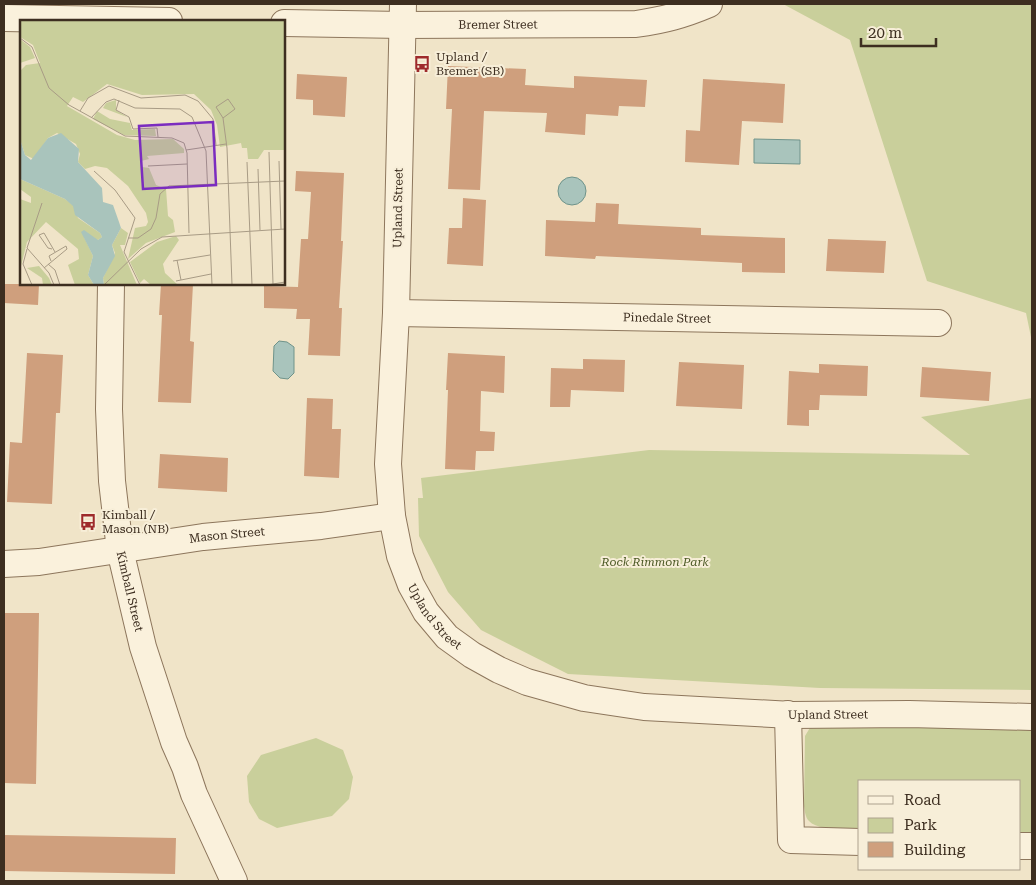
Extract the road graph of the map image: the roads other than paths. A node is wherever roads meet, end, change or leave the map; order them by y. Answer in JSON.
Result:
{"nodes":[{"id":1,"x":709,"y":4,"type":"edge"},
{"id":2,"x":116,"y":15,"type":"edge"},
{"id":3,"x":402,"y":15,"type":"edge"},
{"id":4,"x":4,"y":18,"type":"edge"},
{"id":5,"x":160,"y":20,"type":"edge"},
{"id":6,"x":285,"y":23,"type":"edge"},
{"id":7,"x":111,"y":285,"type":"edge"},
{"id":8,"x":396,"y":313,"type":"junction"},
{"id":9,"x":938,"y":323,"type":"dead end"},
{"id":10,"x":392,"y":516,"type":"junction"},
{"id":11,"x":120,"y":550,"type":"junction"},
{"id":12,"x":4,"y":564,"type":"edge"},
{"id":13,"x":788,"y":714,"type":"junction"},
{"id":14,"x":1032,"y":717,"type":"edge"},
{"id":15,"x":858,"y":842,"type":"edge"},
{"id":16,"x":234,"y":881,"type":"edge"}],
"edges":[{"from":1,"to":3,"type":"street","name":"Bremer Street"},
{"from":2,"to":4,"type":"street"},
{"from":2,"to":5,"type":"street"},
{"from":3,"to":6,"type":"street","name":"Bremer Street"},
{"from":3,"to":8,"type":"street","name":"Upland Street"},
{"from":7,"to":11,"type":"street","name":"Kimball Street"},
{"from":8,"to":9,"type":"street","name":"Pinedale Street"},
{"from":8,"to":10,"type":"street","name":"Upland Street"},
{"from":10,"to":11,"type":"street","name":"Mason Street"},
{"from":10,"to":13,"type":"street","name":"Upland Street"},
{"from":11,"to":12,"type":"street","name":"Mason Street"},
{"from":11,"to":16,"type":"street","name":"Kimball Street"},
{"from":13,"to":14,"type":"street","name":"Upland Street"},
{"from":13,"to":15,"type":"street"}]}
